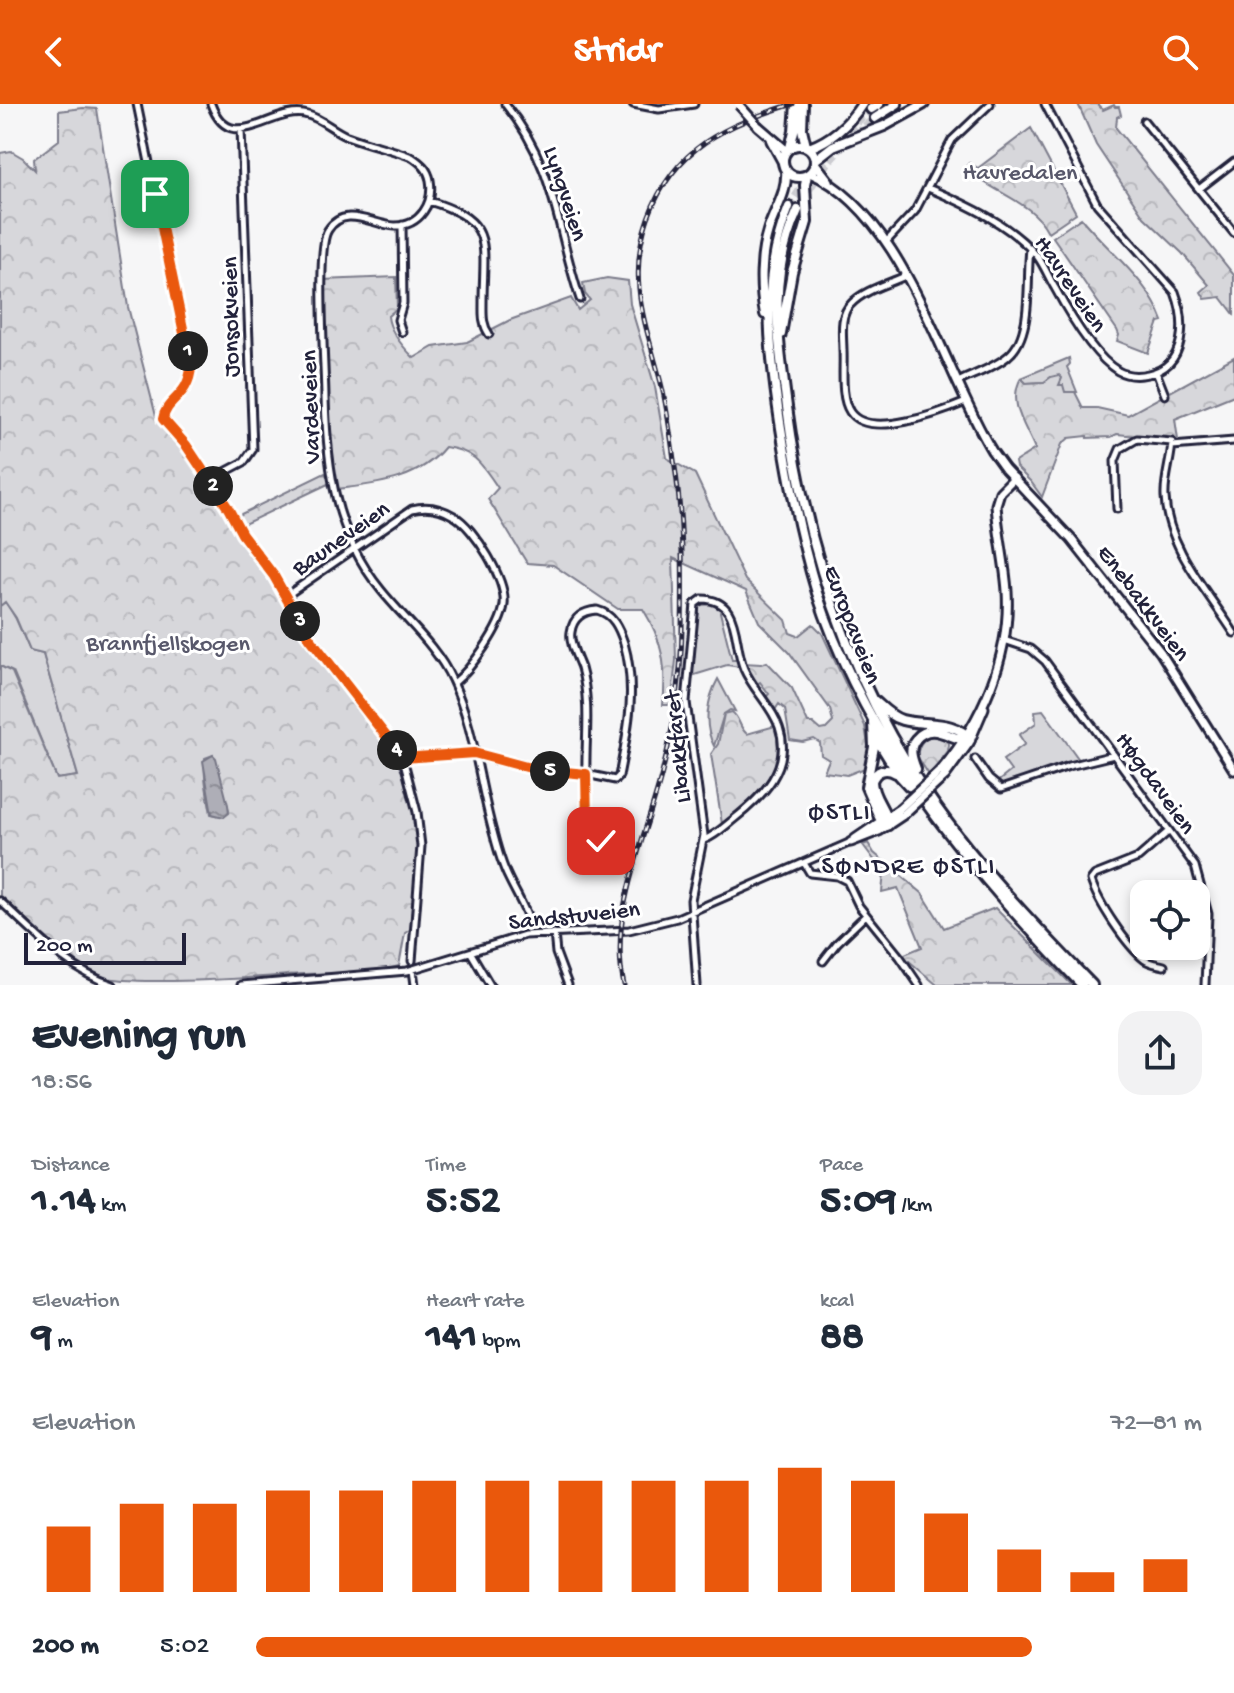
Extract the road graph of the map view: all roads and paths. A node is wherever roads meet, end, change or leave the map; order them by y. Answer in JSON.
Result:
{"nodes":[{"id":1,"x":137,"y":104,"type":"edge"},
{"id":2,"x":211,"y":104,"type":"edge"},
{"id":3,"x":505,"y":104,"type":"edge"},
{"id":4,"x":633,"y":104,"type":"edge"},
{"id":5,"x":694,"y":104,"type":"edge"},
{"id":6,"x":879,"y":104,"type":"edge"},
{"id":7,"x":897,"y":104,"type":"edge"},
{"id":8,"x":924,"y":104,"type":"edge"},
{"id":9,"x":990,"y":104,"type":"edge"},
{"id":10,"x":1045,"y":104,"type":"edge"},
{"id":11,"x":738,"y":105,"type":"edge"},
{"id":12,"x":659,"y":106,"type":"edge"},
{"id":13,"x":800,"y":107,"type":"edge"},
{"id":14,"x":869,"y":110,"type":"edge"},
{"id":15,"x":1144,"y":121,"type":"dead end"},
{"id":16,"x":241,"y":129,"type":"junction"},
{"id":17,"x":770,"y":139,"type":"junction"},
{"id":18,"x":808,"y":147,"type":"junction"},
{"id":19,"x":788,"y":149,"type":"junction"},
{"id":20,"x":815,"y":162,"type":"junction"},
{"id":21,"x":1234,"y":162,"type":"edge"},
{"id":22,"x":785,"y":166,"type":"junction"},
{"id":23,"x":808,"y":174,"type":"junction"},
{"id":24,"x":830,"y":183,"type":"junction"},
{"id":25,"x":928,"y":188,"type":"junction"},
{"id":26,"x":1199,"y":189,"type":"junction"},
{"id":27,"x":429,"y":201,"type":"junction"},
{"id":28,"x":402,"y":225,"type":"junction"},
{"id":29,"x":1234,"y":233,"type":"edge"},
{"id":30,"x":886,"y":242,"type":"junction"},
{"id":31,"x":1030,"y":249,"type":"junction"},
{"id":32,"x":905,"y":276,"type":"junction"},
{"id":33,"x":580,"y":299,"type":"dead end"},
{"id":34,"x":402,"y":332,"type":"dead end"},
{"id":35,"x":489,"y":334,"type":"dead end"},
{"id":36,"x":769,"y":338,"type":"junction"},
{"id":37,"x":780,"y":344,"type":"junction"},
{"id":38,"x":1156,"y":372,"type":"junction"},
{"id":39,"x":958,"y":382,"type":"junction"},
{"id":40,"x":1165,"y":395,"type":"dead end"},
{"id":41,"x":967,"y":401,"type":"junction"},
{"id":42,"x":1234,"y":441,"type":"edge"},
{"id":43,"x":1172,"y":444,"type":"junction"},
{"id":44,"x":1011,"y":474,"type":"junction"},
{"id":45,"x":209,"y":480,"type":"junction"},
{"id":46,"x":1117,"y":509,"type":"dead end"},
{"id":47,"x":353,"y":549,"type":"junction"},
{"id":48,"x":286,"y":596,"type":"junction"},
{"id":49,"x":1234,"y":633,"type":"edge"},
{"id":50,"x":1004,"y":640,"type":"junction"},
{"id":51,"x":454,"y":683,"type":"junction"},
{"id":52,"x":873,"y":700,"type":"junction"},
{"id":53,"x":872,"y":716,"type":"junction"},
{"id":54,"x":874,"y":733,"type":"junction"},
{"id":55,"x":966,"y":738,"type":"junction"},
{"id":56,"x":474,"y":754,"type":"junction"},
{"id":57,"x":1114,"y":755,"type":"junction"},
{"id":58,"x":403,"y":758,"type":"junction"},
{"id":59,"x":975,"y":759,"type":"dead end"},
{"id":60,"x":1234,"y":770,"type":"edge"},
{"id":61,"x":586,"y":774,"type":"junction"},
{"id":62,"x":899,"y":775,"type":"junction"},
{"id":63,"x":925,"y":790,"type":"junction"},
{"id":64,"x":925,"y":803,"type":"junction"},
{"id":65,"x":886,"y":821,"type":"junction"},
{"id":66,"x":587,"y":822,"type":"dead end"},
{"id":67,"x":1169,"y":831,"type":"junction"},
{"id":68,"x":704,"y":840,"type":"junction"},
{"id":69,"x":851,"y":842,"type":"joint"},
{"id":70,"x":804,"y":863,"type":"junction"},
{"id":71,"x":0,"y":901,"type":"edge"},
{"id":72,"x":692,"y":911,"type":"junction"},
{"id":73,"x":866,"y":915,"type":"junction"},
{"id":74,"x":531,"y":926,"type":"dead end"},
{"id":75,"x":554,"y":933,"type":"junction"},
{"id":76,"x":471,"y":953,"type":"junction"},
{"id":77,"x":412,"y":961,"type":"dead end"},
{"id":78,"x":823,"y":961,"type":"dead end"},
{"id":79,"x":1164,"y":966,"type":"dead end"},
{"id":80,"x":413,"y":970,"type":"junction"},
{"id":81,"x":113,"y":985,"type":"edge"},
{"id":82,"x":241,"y":985,"type":"edge"},
{"id":83,"x":415,"y":985,"type":"edge"},
{"id":84,"x":490,"y":985,"type":"edge"},
{"id":85,"x":568,"y":985,"type":"edge"},
{"id":86,"x":697,"y":985,"type":"edge"},
{"id":87,"x":919,"y":985,"type":"edge"},
{"id":88,"x":1082,"y":985,"type":"edge"},
{"id":89,"x":1092,"y":985,"type":"edge"},
{"id":90,"x":1205,"y":985,"type":"edge"}],
"edges":[{"from":1,"to":45,"type":"street"},
{"from":2,"to":16,"type":"street"},
{"from":3,"to":33,"type":"street","name":"Lyngveien"},
{"from":4,"to":12,"type":"street"},
{"from":5,"to":12,"type":"street"},
{"from":6,"to":14,"type":"highway"},
{"from":7,"to":14,"type":"highway"},
{"from":8,"to":20,"type":"highway"},
{"from":9,"to":25,"type":"street"},
{"from":10,"to":38,"type":"street"},
{"from":11,"to":17,"type":"main road","bridge":true},
{"from":13,"to":18,"type":"highway"},
{"from":13,"to":19,"type":"highway"},
{"from":14,"to":18,"type":"highway"},
{"from":15,"to":26,"type":"street"},
{"from":16,"to":27,"type":"street"},
{"from":16,"to":45,"type":"street","name":"Jonsokveien"},
{"from":17,"to":19,"type":"main road"},
{"from":17,"to":22,"type":"main road"},
{"from":18,"to":19,"type":"highway"},
{"from":18,"to":20,"type":"highway"},
{"from":19,"to":22,"type":"highway"},
{"from":20,"to":23,"type":"highway"},
{"from":20,"to":24,"type":"main road","name":"Enebakkveien"},
{"from":21,"to":26,"type":"street"},
{"from":22,"to":23,"type":"highway"},
{"from":22,"to":36,"type":"highway"},
{"from":23,"to":24,"type":"main road","name":"Enebakkveien"},
{"from":23,"to":37,"type":"highway"},
{"from":24,"to":30,"type":"main road","name":"Enebakkveien"},
{"from":25,"to":30,"type":"street"},
{"from":25,"to":31,"type":"street","name":"Havreveien"},
{"from":26,"to":29,"type":"street"},
{"from":27,"to":28,"type":"street"},
{"from":27,"to":35,"type":"street"},
{"from":28,"to":34,"type":"street"},
{"from":28,"to":47,"type":"street","name":"Vardeveien"},
{"from":30,"to":32,"type":"main road","name":"Enebakkveien"},
{"from":31,"to":38,"type":"street","name":"Havreveien"},
{"from":31,"to":39,"type":"street"},
{"from":32,"to":39,"type":"main road","name":"Enebakkveien"},
{"from":32,"to":41,"type":"street"},
{"from":36,"to":37,"type":"highway","name":"Europaveien"},
{"from":36,"to":53,"type":"highway","name":"Europaveien"},
{"from":37,"to":52,"type":"highway","name":"Europaveien"},
{"from":38,"to":40,"type":"street"},
{"from":39,"to":41,"type":"main road","name":"Enebakkveien"},
{"from":41,"to":44,"type":"main road","name":"Enebakkveien"},
{"from":42,"to":43,"type":"street"},
{"from":43,"to":46,"type":"street"},
{"from":43,"to":49,"type":"street"},
{"from":44,"to":50,"type":"main road","name":"Sandstuveien"},
{"from":44,"to":60,"type":"main road","name":"Enebakkveien"},
{"from":45,"to":48,"type":"street"},
{"from":47,"to":48,"type":"street","name":"Bauneveien"},
{"from":47,"to":51,"type":"street","name":"Vardeveien"},
{"from":47,"to":51,"type":"street","name":"Bauneveien"},
{"from":48,"to":58,"type":"street"},
{"from":50,"to":55,"type":"main road","name":"Sandstuveien"},
{"from":50,"to":57,"type":"street","name":"Høgdaveien"},
{"from":51,"to":56,"type":"street","name":"Vardeveien"},
{"from":52,"to":55,"type":"highway"},
{"from":52,"to":63,"type":"highway","name":"Europaveien"},
{"from":53,"to":54,"type":"highway"},
{"from":53,"to":64,"type":"highway","name":"Europaveien"},
{"from":54,"to":62,"type":"highway"},
{"from":54,"to":65,"type":"highway"},
{"from":55,"to":63,"type":"highway"},
{"from":55,"to":65,"type":"main road","name":"Sandstuveien","bridge":true},
{"from":56,"to":58,"type":"street"},
{"from":56,"to":61,"type":"street"},
{"from":56,"to":74,"type":"street","name":"Vardeveien"},
{"from":57,"to":59,"type":"street"},
{"from":57,"to":67,"type":"street","name":"Høgdaveien"},
{"from":58,"to":77,"type":"street"},
{"from":61,"to":61,"type":"street"},
{"from":61,"to":66,"type":"street"},
{"from":62,"to":64,"type":"highway"},
{"from":62,"to":65,"type":"highway"},
{"from":63,"to":89,"type":"highway","name":"Europaveien"},
{"from":64,"to":88,"type":"highway","name":"Europaveien"},
{"from":65,"to":69,"type":"main road","name":"Sandstuveien"},
{"from":67,"to":79,"type":"street"},
{"from":67,"to":90,"type":"street","name":"Høgdaveien"},
{"from":68,"to":68,"type":"street","name":"Libakkfaret"},
{"from":68,"to":72,"type":"street","name":"Libakkfaret"},
{"from":69,"to":70,"type":"street","name":"Sandstuveien"},
{"from":70,"to":72,"type":"street","name":"Sandstuveien"},
{"from":70,"to":73,"type":"street"},
{"from":71,"to":81,"type":"street"},
{"from":72,"to":75,"type":"street","name":"Sandstuveien"},
{"from":72,"to":86,"type":"street","name":"Libakkfaret"},
{"from":73,"to":78,"type":"street"},
{"from":73,"to":87,"type":"street"},
{"from":75,"to":76,"type":"street","name":"Sandstuveien"},
{"from":75,"to":85,"type":"street"},
{"from":76,"to":80,"type":"street","name":"Sandstuveien"},
{"from":76,"to":84,"type":"street"},
{"from":80,"to":82,"type":"street","name":"Sandstuveien"},
{"from":80,"to":83,"type":"street"}]}
